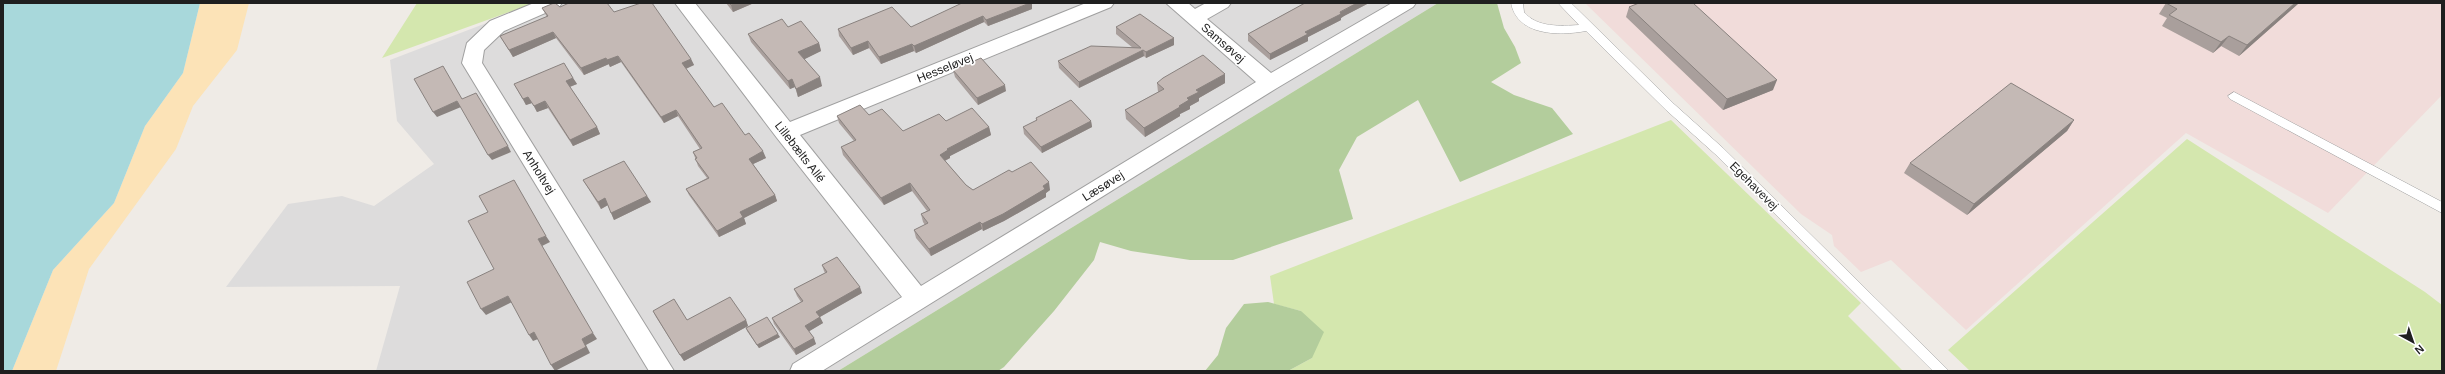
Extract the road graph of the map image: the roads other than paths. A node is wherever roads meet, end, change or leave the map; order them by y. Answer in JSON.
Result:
{"nodes":[{"id":1,"x":552,"y":3,"type":"edge"},
{"id":2,"x":685,"y":3,"type":"edge"},
{"id":3,"x":1104,"y":3,"type":"edge"},
{"id":4,"x":1176,"y":3,"type":"edge"},
{"id":5,"x":1221,"y":3,"type":"edge"},
{"id":6,"x":1406,"y":3,"type":"edge"},
{"id":7,"x":1516,"y":3,"type":"edge"},
{"id":8,"x":1564,"y":3,"type":"edge"},
{"id":9,"x":1194,"y":18,"type":"junction"},
{"id":10,"x":1588,"y":27,"type":"junction"},
{"id":11,"x":1270,"y":83,"type":"junction"},
{"id":12,"x":2234,"y":96,"type":"dead end"},
{"id":13,"x":785,"y":133,"type":"junction"},
{"id":14,"x":2442,"y":208,"type":"edge"},
{"id":15,"x":918,"y":300,"type":"junction"},
{"id":16,"x":662,"y":371,"type":"edge"},
{"id":17,"x":802,"y":371,"type":"edge"},
{"id":18,"x":1942,"y":371,"type":"edge"}],
"edges":[{"from":1,"to":16,"type":"street","name":"Anholtvej"},
{"from":2,"to":13,"type":"street","name":"Lillebælts Allé"},
{"from":3,"to":13,"type":"street","name":"Hesseløvej"},
{"from":4,"to":9,"type":"street","name":"Samsøvej"},
{"from":5,"to":9,"type":"street"},
{"from":6,"to":11,"type":"street","name":"Læsøvej"},
{"from":7,"to":10,"type":"lane"},
{"from":8,"to":10,"type":"lane","name":"Egehavevej"},
{"from":9,"to":11,"type":"street","name":"Samsøvej"},
{"from":10,"to":18,"type":"lane","name":"Egehavevej"},
{"from":11,"to":15,"type":"street","name":"Læsøvej"},
{"from":12,"to":14,"type":"lane"},
{"from":13,"to":15,"type":"street","name":"Lillebælts Allé"},
{"from":15,"to":17,"type":"street","name":"Læsøvej"}]}
